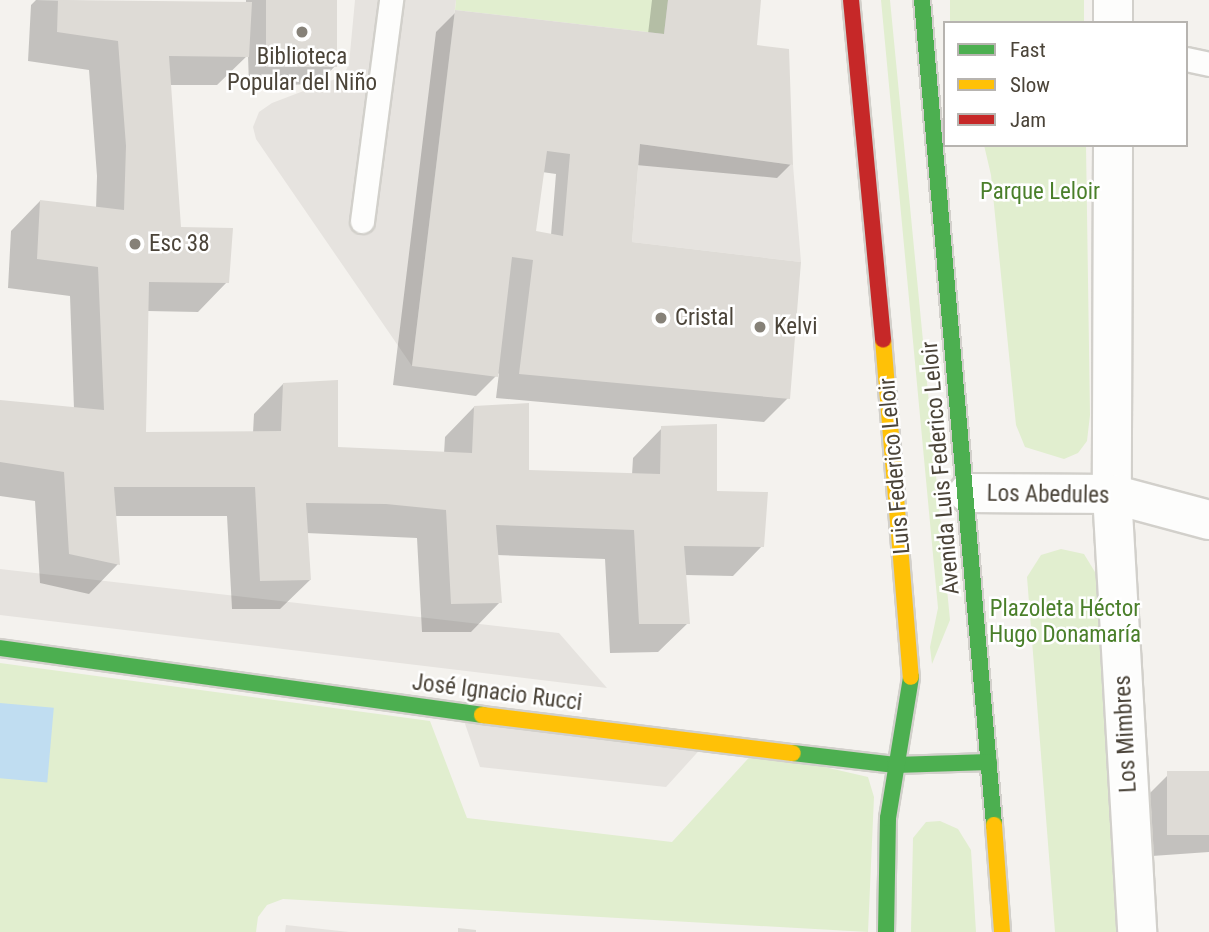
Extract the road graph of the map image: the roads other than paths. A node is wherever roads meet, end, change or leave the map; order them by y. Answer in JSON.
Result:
{"nodes":[{"id":1,"x":391,"y":0,"type":"edge"},
{"id":2,"x":851,"y":0,"type":"edge"},
{"id":3,"x":922,"y":0,"type":"edge"},
{"id":4,"x":1113,"y":0,"type":"edge"},
{"id":5,"x":1113,"y":21,"type":"edge"},
{"id":6,"x":1188,"y":59,"type":"edge"},
{"id":7,"x":1209,"y":64,"type":"edge"},
{"id":8,"x":1113,"y":147,"type":"edge"},
{"id":9,"x":362,"y":220,"type":"dead end"},
{"id":10,"x":968,"y":493,"type":"junction"},
{"id":11,"x":1112,"y":494,"type":"junction"},
{"id":12,"x":1209,"y":520,"type":"edge"},
{"id":13,"x":0,"y":648,"type":"edge"},
{"id":14,"x":989,"y":762,"type":"junction"},
{"id":15,"x":895,"y":765,"type":"junction"},
{"id":16,"x":886,"y":932,"type":"edge"},
{"id":17,"x":1002,"y":932,"type":"edge"},
{"id":18,"x":1137,"y":932,"type":"edge"}],
"edges":[{"from":1,"to":9,"type":"lane"},
{"from":2,"to":15,"type":"street","name":"Luis Federico Leloir"},
{"from":3,"to":10,"type":"street","name":"Avenida Luis Federico Leloir"},
{"from":4,"to":5,"type":"street"},
{"from":6,"to":7,"type":"lane"},
{"from":8,"to":11,"type":"street"},
{"from":10,"to":11,"type":"street","name":"Los Abedules"},
{"from":10,"to":14,"type":"street","name":"Avenida Luis Federico Leloir"},
{"from":11,"to":12,"type":"street","name":"Los Abedules"},
{"from":11,"to":18,"type":"street","name":"Los Mimbres"},
{"from":13,"to":15,"type":"street","name":"José Ignacio Rucci"},
{"from":14,"to":15,"type":"street","name":"José Ignacio Rucci"},
{"from":14,"to":17,"type":"street","name":"Avenida Luis Federico Leloir"},
{"from":15,"to":16,"type":"street","name":"Luis Federico Leloir"}]}
